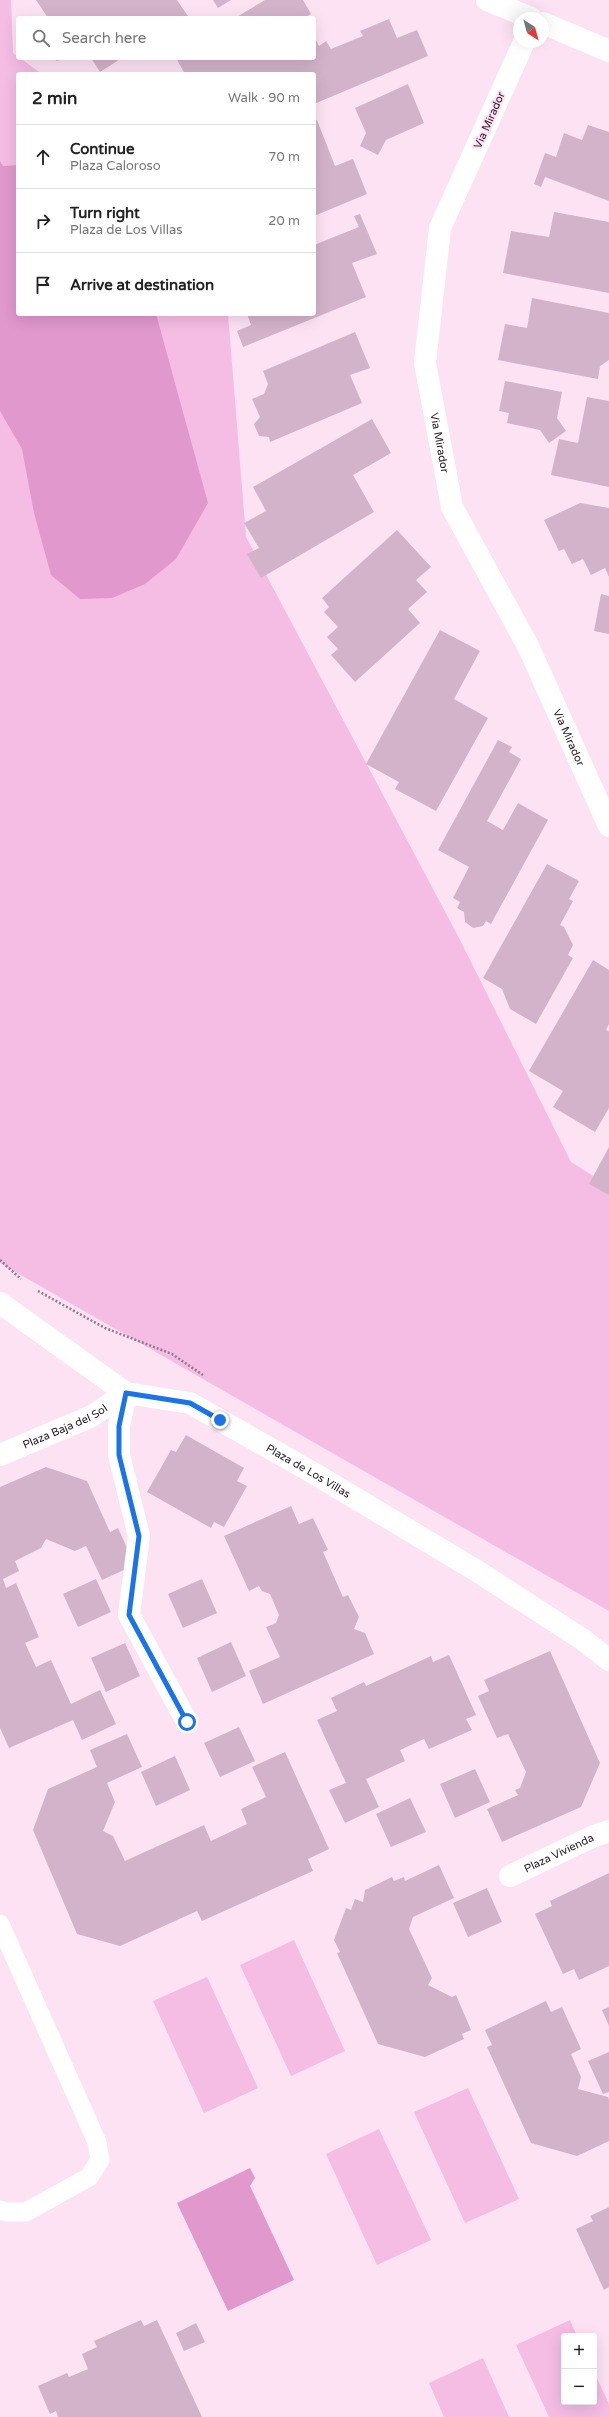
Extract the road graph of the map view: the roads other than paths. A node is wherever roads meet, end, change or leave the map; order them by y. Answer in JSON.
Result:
{"nodes":[{"id":1,"x":487,"y":0,"type":"edge"},
{"id":2,"x":516,"y":12,"type":"edge"},
{"id":3,"x":549,"y":26,"type":"edge"},
{"id":4,"x":521,"y":48,"type":"edge"},
{"id":5,"x":609,"y":51,"type":"edge"},
{"id":6,"x":609,"y":826,"type":"edge"},
{"id":7,"x":0,"y":1303,"type":"edge"},
{"id":8,"x":126,"y":1393,"type":"junction"},
{"id":9,"x":0,"y":1455,"type":"edge"},
{"id":10,"x":609,"y":1660,"type":"edge"},
{"id":11,"x":187,"y":1722,"type":"dead end"},
{"id":12,"x":609,"y":1831,"type":"edge"},
{"id":13,"x":510,"y":1876,"type":"dead end"},
{"id":14,"x":0,"y":1924,"type":"edge"},
{"id":15,"x":0,"y":2210,"type":"edge"}],
"edges":[{"from":1,"to":2,"type":"street"},
{"from":3,"to":5,"type":"street"},
{"from":4,"to":6,"type":"street","name":"Via Mirador"},
{"from":7,"to":8,"type":"street","name":"Plaza de Los Villas"},
{"from":8,"to":9,"type":"street","name":"Plaza Baja del Sol"},
{"from":8,"to":10,"type":"street","name":"Plaza de Los Villas"},
{"from":8,"to":11,"type":"street"},
{"from":12,"to":13,"type":"street","name":"Plaza Vivienda"},
{"from":14,"to":15,"type":"lane"}]}
